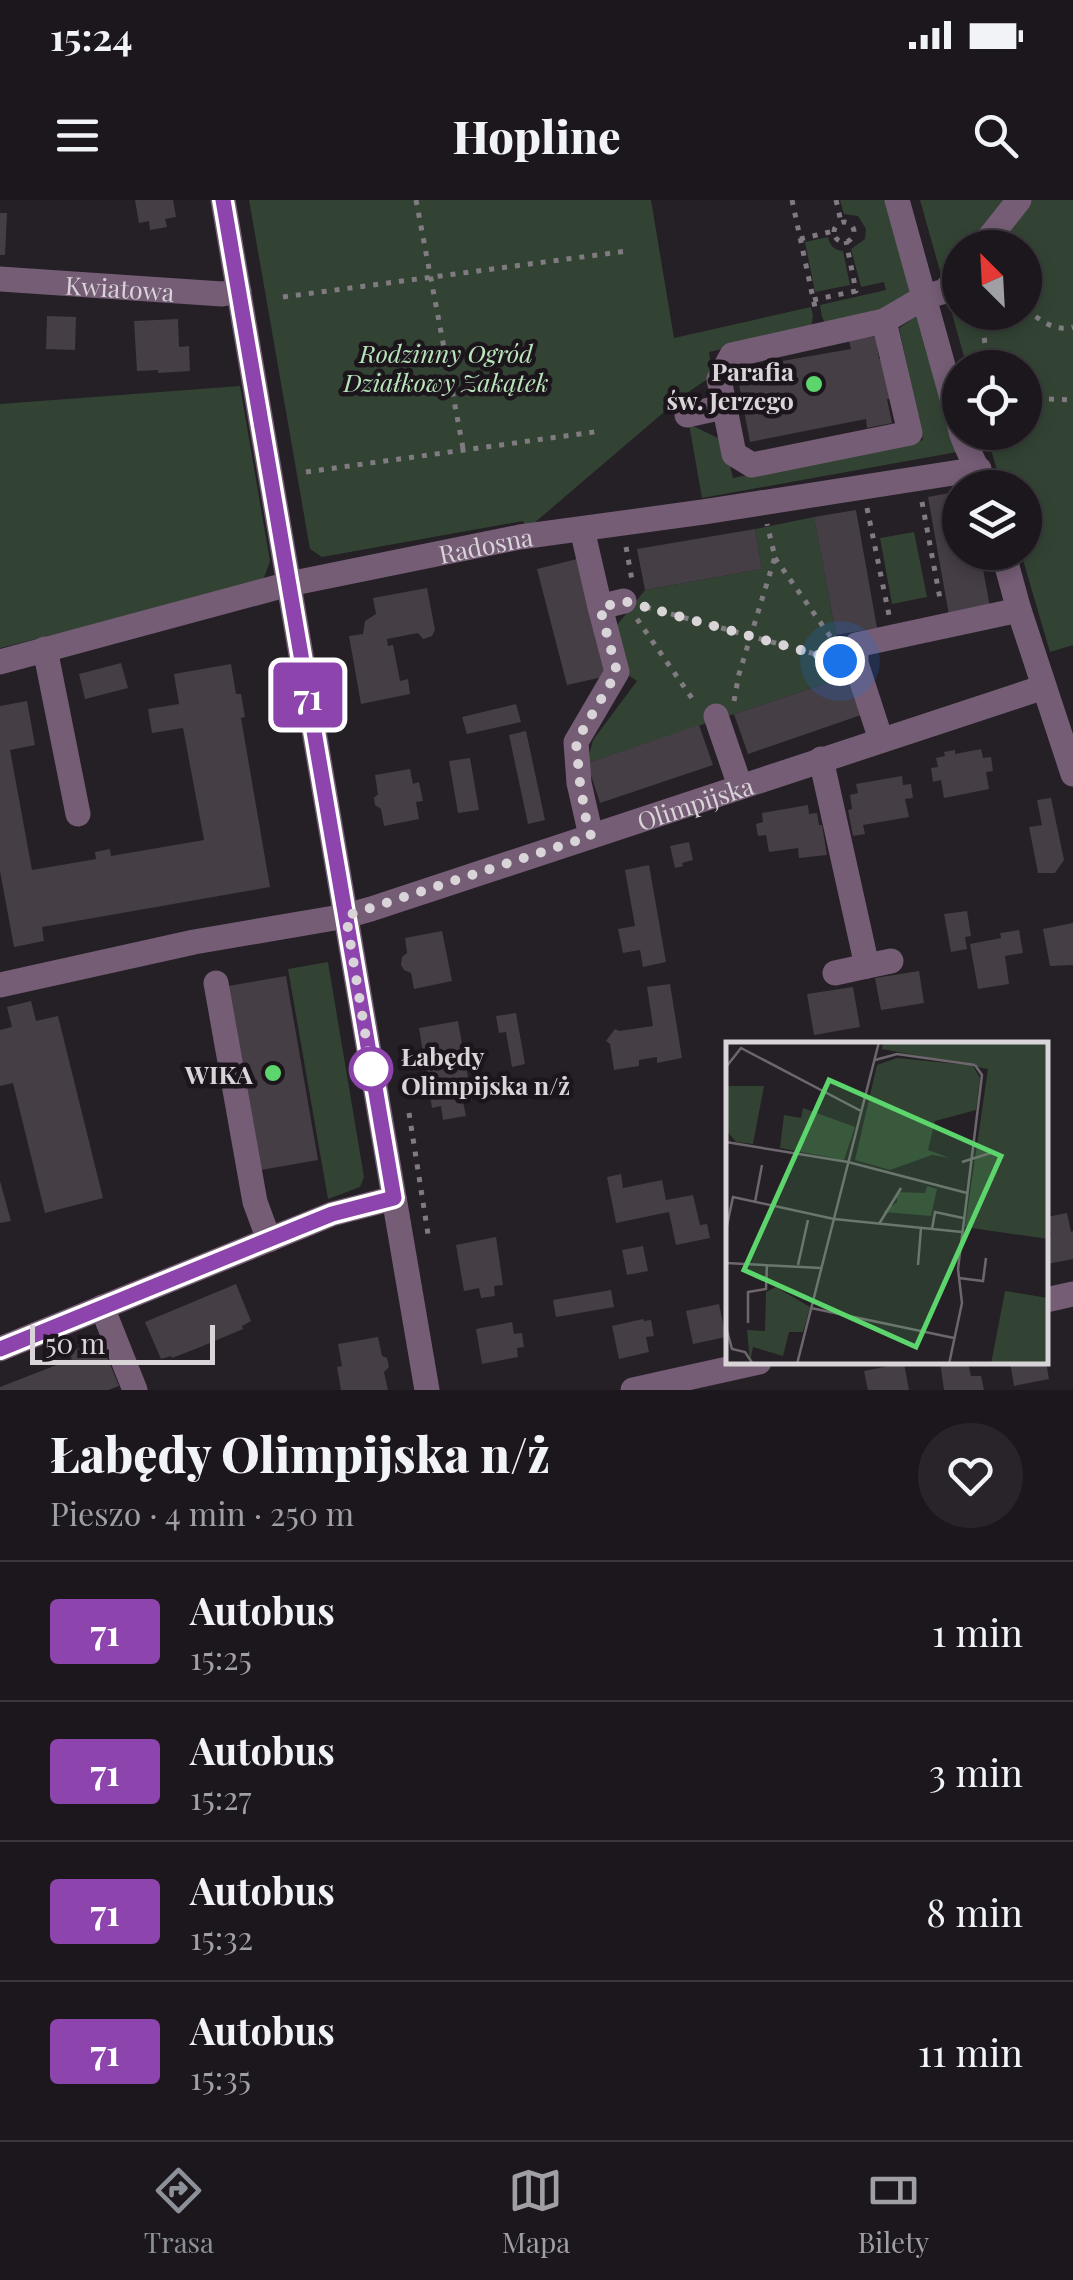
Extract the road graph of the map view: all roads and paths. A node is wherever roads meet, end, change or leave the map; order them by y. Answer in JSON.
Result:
{"nodes":[{"id":1,"x":223,"y":200,"type":"edge"},
{"id":2,"x":416,"y":200,"type":"edge"},
{"id":3,"x":792,"y":200,"type":"edge"},
{"id":4,"x":836,"y":200,"type":"edge"},
{"id":5,"x":896,"y":200,"type":"edge"},
{"id":6,"x":1020,"y":200,"type":"edge"},
{"id":7,"x":841,"y":222,"type":"junction"},
{"id":8,"x":834,"y":230,"type":"junction"},
{"id":9,"x":996,"y":230,"type":"edge"},
{"id":10,"x":800,"y":239,"type":"junction"},
{"id":11,"x":846,"y":241,"type":"junction"},
{"id":12,"x":626,"y":251,"type":"dead end"},
{"id":13,"x":430,"y":276,"type":"junction"},
{"id":14,"x":0,"y":279,"type":"edge"},
{"id":15,"x":239,"y":292,"type":"junction"},
{"id":16,"x":942,"y":292,"type":"edge"},
{"id":17,"x":283,"y":297,"type":"dead end"},
{"id":18,"x":925,"y":298,"type":"junction"},
{"id":19,"x":813,"y":300,"type":"junction"},
{"id":20,"x":1042,"y":320,"type":"edge"},
{"id":21,"x":884,"y":321,"type":"junction"},
{"id":22,"x":1073,"y":327,"type":"edge"},
{"id":23,"x":821,"y":335,"type":"junction"},
{"id":24,"x":942,"y":361,"type":"edge"},
{"id":25,"x":1042,"y":395,"type":"edge"},
{"id":26,"x":1073,"y":400,"type":"edge"},
{"id":27,"x":723,"y":407,"type":"junction"},
{"id":28,"x":687,"y":416,"type":"dead end"},
{"id":29,"x":601,"y":431,"type":"dead end"},
{"id":30,"x":463,"y":448,"type":"junction"},
{"id":31,"x":306,"y":472,"type":"dead end"},
{"id":32,"x":942,"y":483,"type":"edge"},
{"id":33,"x":920,"y":488,"type":"dead end"},
{"id":34,"x":865,"y":496,"type":"dead end"},
{"id":35,"x":764,"y":511,"type":"dead end"},
{"id":36,"x":582,"y":529,"type":"junction"},
{"id":37,"x":624,"y":534,"type":"dead end"},
{"id":38,"x":774,"y":558,"type":"junction"},
{"id":39,"x":1007,"y":570,"type":"edge"},
{"id":40,"x":288,"y":584,"type":"junction"},
{"id":41,"x":612,"y":604,"type":"junction"},
{"id":42,"x":1019,"y":610,"type":"junction"},
{"id":43,"x":945,"y":626,"type":"junction"},
{"id":44,"x":751,"y":636,"type":"junction"},
{"id":45,"x":893,"y":637,"type":"junction"},
{"id":46,"x":45,"y":650,"type":"junction"},
{"id":47,"x":0,"y":662,"type":"edge"},
{"id":48,"x":739,"y":674,"type":"dead end"},
{"id":49,"x":1044,"y":687,"type":"junction"},
{"id":50,"x":716,"y":716,"type":"joint"},
{"id":51,"x":881,"y":740,"type":"junction"},
{"id":52,"x":822,"y":759,"type":"junction"},
{"id":53,"x":1073,"y":774,"type":"edge"},
{"id":54,"x":740,"y":786,"type":"junction"},
{"id":55,"x":78,"y":814,"type":"dead end"},
{"id":56,"x":591,"y":836,"type":"junction"},
{"id":57,"x":346,"y":916,"type":"junction"},
{"id":58,"x":835,"y":972,"type":"dead end"},
{"id":59,"x":216,"y":983,"type":"dead end"},
{"id":60,"x":0,"y":985,"type":"edge"},
{"id":61,"x":410,"y":1113,"type":"dead end"},
{"id":62,"x":417,"y":1156,"type":"dead end"},
{"id":63,"x":394,"y":1198,"type":"junction"},
{"id":64,"x":268,"y":1240,"type":"junction"},
{"id":65,"x":1073,"y":1294,"type":"edge"},
{"id":66,"x":1048,"y":1300,"type":"edge"},
{"id":67,"x":102,"y":1307,"type":"junction"},
{"id":68,"x":0,"y":1349,"type":"edge"},
{"id":69,"x":746,"y":1365,"type":"edge"},
{"id":70,"x":135,"y":1390,"type":"edge"},
{"id":71,"x":427,"y":1390,"type":"edge"},
{"id":72,"x":633,"y":1390,"type":"edge"}],
"edges":[{"from":1,"to":15,"type":"street"},
{"from":2,"to":13,"type":"path"},
{"from":3,"to":10,"type":"path"},
{"from":4,"to":7,"type":"path"},
{"from":5,"to":18,"type":"street"},
{"from":6,"to":9,"type":"street"},
{"from":7,"to":8,"type":"path"},
{"from":7,"to":11,"type":"path"},
{"from":8,"to":10,"type":"path"},
{"from":8,"to":11,"type":"path"},
{"from":10,"to":19,"type":"path"},
{"from":11,"to":19,"type":"path"},
{"from":12,"to":13,"type":"path"},
{"from":13,"to":17,"type":"path"},
{"from":13,"to":30,"type":"path"},
{"from":14,"to":15,"type":"street","name":"Kwiatowa"},
{"from":15,"to":40,"type":"street"},
{"from":16,"to":18,"type":"street"},
{"from":18,"to":21,"type":"street"},
{"from":18,"to":24,"type":"street"},
{"from":19,"to":23,"type":"path"},
{"from":20,"to":22,"type":"path"},
{"from":21,"to":23,"type":"street"},
{"from":21,"to":27,"type":"street"},
{"from":23,"to":27,"type":"street"},
{"from":25,"to":26,"type":"path"},
{"from":27,"to":28,"type":"street"},
{"from":29,"to":30,"type":"path"},
{"from":30,"to":31,"type":"path"},
{"from":32,"to":36,"type":"street","name":"Radosna"},
{"from":33,"to":43,"type":"path"},
{"from":34,"to":45,"type":"path"},
{"from":35,"to":38,"type":"path"},
{"from":36,"to":40,"type":"street","name":"Radosna"},
{"from":36,"to":41,"type":"street"},
{"from":37,"to":41,"type":"path"},
{"from":38,"to":44,"type":"path"},
{"from":38,"to":44,"type":"path"},
{"from":39,"to":42,"type":"street"},
{"from":40,"to":46,"type":"street","name":"Radosna"},
{"from":40,"to":57,"type":"street"},
{"from":41,"to":44,"type":"path"},
{"from":41,"to":50,"type":"path"},
{"from":41,"to":56,"type":"street"},
{"from":42,"to":43,"type":"street"},
{"from":42,"to":49,"type":"street"},
{"from":43,"to":45,"type":"street"},
{"from":44,"to":48,"type":"path"},
{"from":45,"to":51,"type":"street"},
{"from":46,"to":47,"type":"street","name":"Radosna"},
{"from":46,"to":55,"type":"street"},
{"from":49,"to":51,"type":"street","name":"Olimpijska"},
{"from":49,"to":53,"type":"street"},
{"from":50,"to":54,"type":"street"},
{"from":51,"to":52,"type":"street","name":"Olimpijska"},
{"from":52,"to":54,"type":"street","name":"Olimpijska"},
{"from":52,"to":58,"type":"street"},
{"from":54,"to":56,"type":"street","name":"Olimpijska"},
{"from":56,"to":57,"type":"street","name":"Olimpijska"},
{"from":57,"to":60,"type":"street","name":"Olimpijska"},
{"from":57,"to":63,"type":"street"},
{"from":59,"to":64,"type":"street"},
{"from":61,"to":62,"type":"path"},
{"from":63,"to":64,"type":"street"},
{"from":63,"to":71,"type":"street"},
{"from":64,"to":67,"type":"street"},
{"from":65,"to":66,"type":"street"},
{"from":67,"to":68,"type":"street"},
{"from":67,"to":70,"type":"street"},
{"from":69,"to":72,"type":"street"}]}
